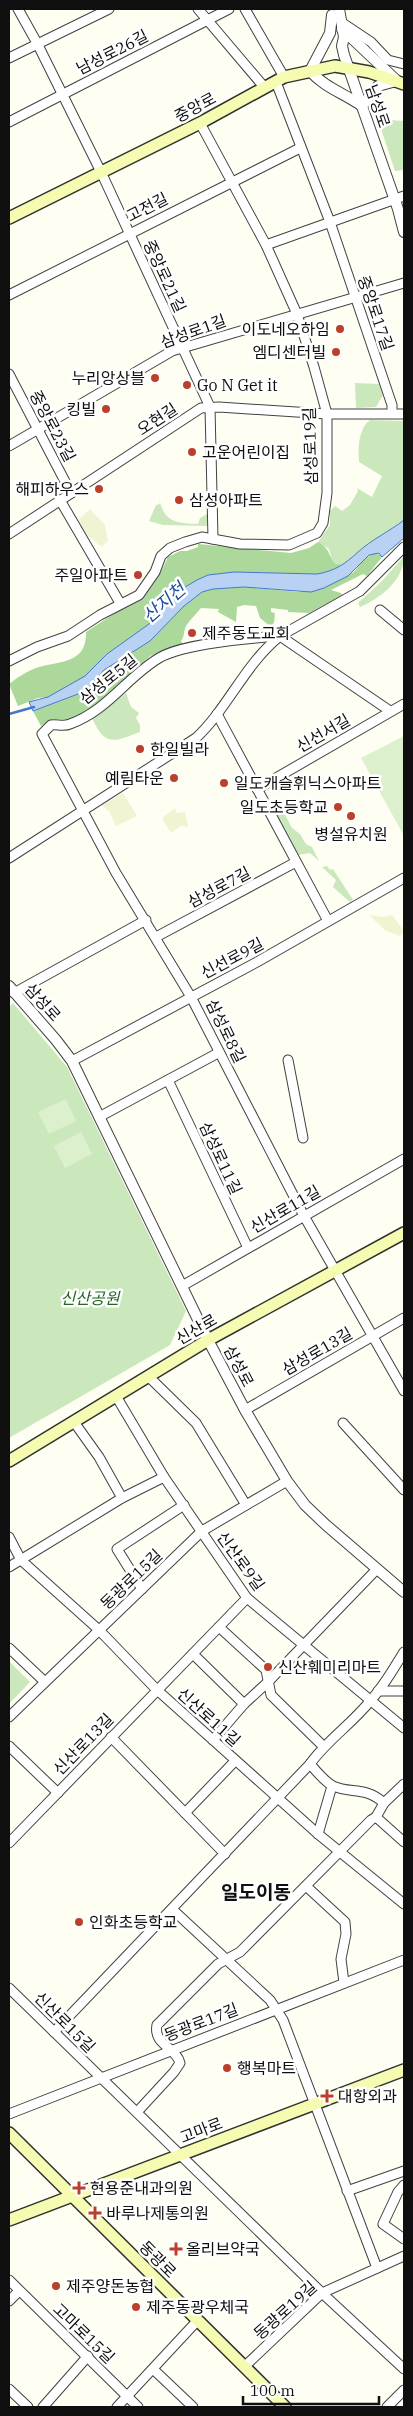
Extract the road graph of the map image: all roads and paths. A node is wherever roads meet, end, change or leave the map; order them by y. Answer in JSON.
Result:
{"nodes":[{"id":1,"x":18,"y":9,"type":"edge"},
{"id":2,"x":109,"y":9,"type":"edge"},
{"id":3,"x":198,"y":9,"type":"edge"},
{"id":4,"x":229,"y":9,"type":"edge"},
{"id":5,"x":245,"y":9,"type":"edge"},
{"id":6,"x":334,"y":11,"type":"edge"},
{"id":7,"x":207,"y":21,"type":"junction"},
{"id":8,"x":341,"y":25,"type":"junction"},
{"id":9,"x":37,"y":43,"type":"junction"},
{"id":10,"x":342,"y":46,"type":"junction"},
{"id":11,"x":9,"y":58,"type":"edge"},
{"id":12,"x":404,"y":64,"type":"edge"},
{"id":13,"x":349,"y":68,"type":"junction"},
{"id":14,"x":310,"y":71,"type":"junction"},
{"id":15,"x":280,"y":80,"type":"junction"},
{"id":16,"x":400,"y":82,"type":"edge"},
{"id":17,"x":265,"y":88,"type":"junction"},
{"id":18,"x":62,"y":95,"type":"junction"},
{"id":19,"x":362,"y":106,"type":"junction"},
{"id":20,"x":9,"y":122,"type":"edge"},
{"id":21,"x":200,"y":123,"type":"junction"},
{"id":22,"x":300,"y":148,"type":"junction"},
{"id":23,"x":101,"y":172,"type":"junction"},
{"id":24,"x":232,"y":182,"type":"junction"},
{"id":25,"x":400,"y":197,"type":"edge"},
{"id":26,"x":9,"y":218,"type":"edge"},
{"id":27,"x":330,"y":222,"type":"junction"},
{"id":28,"x":404,"y":232,"type":"edge"},
{"id":29,"x":129,"y":234,"type":"junction"},
{"id":30,"x":266,"y":245,"type":"junction"},
{"id":31,"x":404,"y":283,"type":"edge"},
{"id":32,"x":9,"y":295,"type":"edge"},
{"id":33,"x":354,"y":297,"type":"junction"},
{"id":34,"x":297,"y":314,"type":"junction"},
{"id":35,"x":182,"y":348,"type":"junction"},
{"id":36,"x":9,"y":374,"type":"edge"},
{"id":37,"x":210,"y":407,"type":"junction"},
{"id":38,"x":327,"y":414,"type":"junction"},
{"id":39,"x":392,"y":414,"type":"junction"},
{"id":40,"x":404,"y":414,"type":"edge"},
{"id":41,"x":36,"y":429,"type":"junction"},
{"id":42,"x":9,"y":446,"type":"edge"},
{"id":43,"x":71,"y":493,"type":"junction"},
{"id":44,"x":60,"y":500,"type":"junction"},
{"id":45,"x":9,"y":534,"type":"edge"},
{"id":46,"x":213,"y":539,"type":"junction"},
{"id":47,"x":404,"y":547,"type":"edge"},
{"id":48,"x":120,"y":604,"type":"junction"},
{"id":49,"x":380,"y":610,"type":"dead end"},
{"id":50,"x":404,"y":630,"type":"edge"},
{"id":51,"x":280,"y":636,"type":"junction"},
{"id":52,"x":9,"y":662,"type":"edge"},
{"id":53,"x":404,"y":704,"type":"edge"},
{"id":54,"x":390,"y":711,"type":"junction"},
{"id":55,"x":217,"y":714,"type":"junction"},
{"id":56,"x":257,"y":789,"type":"junction"},
{"id":57,"x":83,"y":809,"type":"junction"},
{"id":58,"x":9,"y":858,"type":"edge"},
{"id":59,"x":296,"y":862,"type":"junction"},
{"id":60,"x":404,"y":878,"type":"edge"},
{"id":61,"x":146,"y":920,"type":"junction"},
{"id":62,"x":328,"y":921,"type":"junction"},
{"id":63,"x":156,"y":937,"type":"junction"},
{"id":64,"x":12,"y":990,"type":"edge"},
{"id":65,"x":192,"y":997,"type":"junction"},
{"id":66,"x":218,"y":1053,"type":"junction"},
{"id":67,"x":288,"y":1060,"type":"dead end"},
{"id":68,"x":72,"y":1061,"type":"junction"},
{"id":69,"x":168,"y":1080,"type":"junction"},
{"id":70,"x":99,"y":1117,"type":"junction"},
{"id":71,"x":303,"y":1138,"type":"dead end"},
{"id":72,"x":404,"y":1159,"type":"edge"},
{"id":73,"x":304,"y":1216,"type":"junction"},
{"id":74,"x":404,"y":1233,"type":"edge"},
{"id":75,"x":248,"y":1248,"type":"junction"},
{"id":76,"x":335,"y":1271,"type":"junction"},
{"id":77,"x":182,"y":1286,"type":"junction"},
{"id":78,"x":404,"y":1318,"type":"edge"},
{"id":79,"x":372,"y":1337,"type":"junction"},
{"id":80,"x":208,"y":1340,"type":"junction"},
{"id":81,"x":148,"y":1376,"type":"junction"},
{"id":82,"x":404,"y":1391,"type":"edge"},
{"id":83,"x":116,"y":1396,"type":"junction"},
{"id":84,"x":245,"y":1410,"type":"junction"},
{"id":85,"x":74,"y":1422,"type":"junction"},
{"id":86,"x":343,"y":1423,"type":"dead end"},
{"id":87,"x":9,"y":1461,"type":"edge"},
{"id":88,"x":164,"y":1477,"type":"junction"},
{"id":89,"x":287,"y":1481,"type":"junction"},
{"id":90,"x":404,"y":1490,"type":"edge"},
{"id":91,"x":122,"y":1498,"type":"junction"},
{"id":92,"x":184,"y":1505,"type":"junction"},
{"id":93,"x":246,"y":1505,"type":"junction"},
{"id":94,"x":202,"y":1531,"type":"junction"},
{"id":95,"x":9,"y":1537,"type":"edge"},
{"id":96,"x":21,"y":1560,"type":"junction"},
{"id":97,"x":9,"y":1567,"type":"edge"},
{"id":98,"x":377,"y":1569,"type":"junction"},
{"id":99,"x":142,"y":1589,"type":"junction"},
{"id":100,"x":404,"y":1590,"type":"edge"},
{"id":101,"x":247,"y":1598,"type":"junction"},
{"id":102,"x":219,"y":1627,"type":"junction"},
{"id":103,"x":99,"y":1630,"type":"junction"},
{"id":104,"x":305,"y":1644,"type":"junction"},
{"id":105,"x":9,"y":1648,"type":"edge"},
{"id":106,"x":404,"y":1652,"type":"edge"},
{"id":107,"x":192,"y":1654,"type":"junction"},
{"id":108,"x":45,"y":1682,"type":"junction"},
{"id":109,"x":268,"y":1682,"type":"junction"},
{"id":110,"x":156,"y":1689,"type":"junction"},
{"id":111,"x":378,"y":1691,"type":"junction"},
{"id":112,"x":404,"y":1691,"type":"edge"},
{"id":113,"x":372,"y":1700,"type":"junction"},
{"id":114,"x":244,"y":1704,"type":"junction"},
{"id":115,"x":9,"y":1717,"type":"edge"},
{"id":116,"x":404,"y":1728,"type":"edge"},
{"id":117,"x":111,"y":1737,"type":"junction"},
{"id":118,"x":213,"y":1740,"type":"junction"},
{"id":119,"x":9,"y":1746,"type":"edge"},
{"id":120,"x":323,"y":1746,"type":"junction"},
{"id":121,"x":235,"y":1761,"type":"junction"},
{"id":122,"x":310,"y":1764,"type":"junction"},
{"id":123,"x":404,"y":1784,"type":"edge"},
{"id":124,"x":332,"y":1786,"type":"junction"},
{"id":125,"x":58,"y":1793,"type":"junction"},
{"id":126,"x":277,"y":1797,"type":"junction"},
{"id":127,"x":384,"y":1803,"type":"junction"},
{"id":128,"x":185,"y":1813,"type":"junction"},
{"id":129,"x":376,"y":1817,"type":"junction"},
{"id":130,"x":318,"y":1834,"type":"junction"},
{"id":131,"x":404,"y":1842,"type":"edge"},
{"id":132,"x":9,"y":1843,"type":"edge"},
{"id":133,"x":340,"y":1852,"type":"junction"},
{"id":134,"x":225,"y":1854,"type":"junction"},
{"id":135,"x":306,"y":1886,"type":"junction"},
{"id":136,"x":403,"y":1901,"type":"edge"},
{"id":137,"x":172,"y":1909,"type":"junction"},
{"id":138,"x":227,"y":1959,"type":"junction"},
{"id":139,"x":404,"y":1960,"type":"edge"},
{"id":140,"x":344,"y":1983,"type":"junction"},
{"id":141,"x":9,"y":1988,"type":"edge"},
{"id":142,"x":274,"y":2010,"type":"junction"},
{"id":143,"x":54,"y":2032,"type":"junction"},
{"id":144,"x":170,"y":2050,"type":"junction"},
{"id":145,"x":404,"y":2070,"type":"edge"},
{"id":146,"x":100,"y":2078,"type":"junction"},
{"id":147,"x":315,"y":2103,"type":"junction"},
{"id":148,"x":138,"y":2112,"type":"junction"},
{"id":149,"x":9,"y":2114,"type":"edge"},
{"id":150,"x":9,"y":2133,"type":"edge"},
{"id":151,"x":180,"y":2155,"type":"junction"},
{"id":152,"x":404,"y":2171,"type":"edge"},
{"id":153,"x":404,"y":2185,"type":"edge"},
{"id":154,"x":347,"y":2191,"type":"junction"},
{"id":155,"x":73,"y":2196,"type":"junction"},
{"id":156,"x":9,"y":2220,"type":"edge"},
{"id":157,"x":404,"y":2239,"type":"edge"},
{"id":158,"x":404,"y":2256,"type":"edge"},
{"id":159,"x":377,"y":2268,"type":"junction"},
{"id":160,"x":9,"y":2280,"type":"edge"},
{"id":161,"x":19,"y":2291,"type":"junction"},
{"id":162,"x":322,"y":2293,"type":"junction"},
{"id":163,"x":9,"y":2301,"type":"edge"},
{"id":164,"x":198,"y":2320,"type":"junction"},
{"id":165,"x":404,"y":2355,"type":"edge"},
{"id":166,"x":88,"y":2356,"type":"junction"},
{"id":167,"x":394,"y":2359,"type":"junction"},
{"id":168,"x":244,"y":2367,"type":"junction"},
{"id":169,"x":153,"y":2369,"type":"junction"},
{"id":170,"x":404,"y":2369,"type":"edge"},
{"id":171,"x":9,"y":2389,"type":"edge"},
{"id":172,"x":404,"y":2390,"type":"edge"},
{"id":173,"x":128,"y":2397,"type":"junction"},
{"id":174,"x":24,"y":2406,"type":"edge"},
{"id":175,"x":43,"y":2407,"type":"edge"},
{"id":176,"x":117,"y":2407,"type":"edge"},
{"id":177,"x":138,"y":2407,"type":"edge"},
{"id":178,"x":193,"y":2407,"type":"edge"},
{"id":179,"x":285,"y":2407,"type":"edge"},
{"id":180,"x":386,"y":2407,"type":"edge"}],
"edges":[{"from":1,"to":9,"type":"street","name":"중앙로21길"},
{"from":2,"to":9,"type":"street"},
{"from":3,"to":7,"type":"street"},
{"from":4,"to":7,"type":"street","name":"남성로26길"},
{"from":5,"to":15,"type":"street","name":"중앙로17길"},
{"from":6,"to":8,"type":"street","name":"남성로"},
{"from":6,"to":10,"type":"street","name":"남성로"},
{"from":6,"to":14,"type":"street"},
{"from":7,"to":17,"type":"street"},
{"from":7,"to":18,"type":"street","name":"남성로26길"},
{"from":8,"to":10,"type":"street","name":"남성로"},
{"from":8,"to":12,"type":"street"},
{"from":8,"to":16,"type":"street"},
{"from":9,"to":11,"type":"street"},
{"from":9,"to":18,"type":"street","name":"중앙로21길"},
{"from":10,"to":13,"type":"street","name":"남성로"},
{"from":13,"to":14,"type":"main road","name":"중앙로"},
{"from":13,"to":16,"type":"main road","name":"중앙로"},
{"from":13,"to":19,"type":"street","name":"남성로"},
{"from":14,"to":15,"type":"main road","name":"중앙로"},
{"from":14,"to":19,"type":"street"},
{"from":15,"to":17,"type":"main road","name":"중앙로"},
{"from":15,"to":22,"type":"street","name":"중앙로17길"},
{"from":16,"to":19,"type":"street"},
{"from":17,"to":21,"type":"main road","name":"중앙로"},
{"from":18,"to":20,"type":"street","name":"남성로26길"},
{"from":18,"to":23,"type":"street","name":"중앙로21길"},
{"from":19,"to":25,"type":"street","name":"남성로"},
{"from":21,"to":23,"type":"main road","name":"중앙로"},
{"from":21,"to":24,"type":"street","name":"삼성로19길"},
{"from":22,"to":24,"type":"street","name":"고전길"},
{"from":22,"to":27,"type":"street","name":"중앙로17길"},
{"from":23,"to":26,"type":"main road","name":"중앙로"},
{"from":23,"to":29,"type":"street","name":"중앙로21길"},
{"from":24,"to":29,"type":"street","name":"고전길"},
{"from":24,"to":30,"type":"street","name":"삼성로19길"},
{"from":25,"to":27,"type":"street"},
{"from":25,"to":28,"type":"street","name":"남성로"},
{"from":27,"to":30,"type":"street"},
{"from":27,"to":33,"type":"street","name":"중앙로17길"},
{"from":29,"to":32,"type":"street","name":"고전길"},
{"from":29,"to":35,"type":"street","name":"중앙로21길"},
{"from":30,"to":34,"type":"street","name":"삼성로19길"},
{"from":31,"to":33,"type":"street","name":"삼성로1길"},
{"from":33,"to":34,"type":"street","name":"삼성로1길"},
{"from":33,"to":39,"type":"street","name":"중앙로17길"},
{"from":34,"to":35,"type":"street","name":"삼성로1길"},
{"from":34,"to":38,"type":"street","name":"삼성로19길"},
{"from":35,"to":37,"type":"street","name":"중앙로21길"},
{"from":35,"to":41,"type":"street","name":"삼성로1길"},
{"from":36,"to":41,"type":"street","name":"중앙로23길"},
{"from":37,"to":38,"type":"street","name":"오현길"},
{"from":37,"to":43,"type":"street","name":"오현길"},
{"from":37,"to":46,"type":"street","name":"중앙로21길"},
{"from":38,"to":39,"type":"street","name":"오현길"},
{"from":38,"to":46,"type":"street","name":"삼성로19길"},
{"from":39,"to":40,"type":"street","name":"오현길"},
{"from":41,"to":42,"type":"street","name":"삼성로1길"},
{"from":41,"to":43,"type":"street","name":"중앙로23길"},
{"from":43,"to":44,"type":"street","name":"오현길"},
{"from":44,"to":45,"type":"street","name":"오현길"},
{"from":44,"to":48,"type":"street"},
{"from":46,"to":48,"type":"street","name":"삼성로19길"},
{"from":47,"to":51,"type":"street","name":"삼성로5길"},
{"from":48,"to":52,"type":"street","name":"삼성로19길"},
{"from":49,"to":50,"type":"street"},
{"from":51,"to":54,"type":"street"},
{"from":51,"to":55,"type":"street","name":"삼성로5길"},
{"from":51,"to":57,"type":"street","name":"삼성로5길"},
{"from":53,"to":54,"type":"street","name":"신선서길"},
{"from":54,"to":56,"type":"street","name":"신선서길"},
{"from":55,"to":56,"type":"street"},
{"from":55,"to":57,"type":"street","name":"삼성로5길"},
{"from":56,"to":59,"type":"street"},
{"from":57,"to":58,"type":"street","name":"삼성로5길"},
{"from":57,"to":61,"type":"street","name":"삼성로8길"},
{"from":59,"to":62,"type":"street"},
{"from":59,"to":63,"type":"street","name":"삼성로7길"},
{"from":60,"to":62,"type":"street","name":"신선로9길"},
{"from":61,"to":63,"type":"street","name":"삼성로8길"},
{"from":61,"to":64,"type":"street"},
{"from":62,"to":65,"type":"street","name":"신선로9길"},
{"from":63,"to":65,"type":"street","name":"삼성로8길"},
{"from":64,"to":68,"type":"street","name":"삼성로"},
{"from":65,"to":66,"type":"street","name":"삼성로8길"},
{"from":65,"to":68,"type":"street","name":"신선로9길"},
{"from":66,"to":69,"type":"street"},
{"from":66,"to":73,"type":"street","name":"삼성로8길"},
{"from":67,"to":71,"type":"street"},
{"from":68,"to":70,"type":"street","name":"삼성로"},
{"from":69,"to":70,"type":"street"},
{"from":69,"to":75,"type":"street","name":"삼성로11길"},
{"from":70,"to":77,"type":"street","name":"삼성로"},
{"from":72,"to":73,"type":"street","name":"신산로11길"},
{"from":73,"to":75,"type":"street","name":"신산로11길"},
{"from":73,"to":76,"type":"street","name":"삼성로8길"},
{"from":74,"to":76,"type":"main road","name":"신산로"},
{"from":75,"to":77,"type":"street","name":"신산로11길"},
{"from":76,"to":79,"type":"street","name":"삼성로8길"},
{"from":76,"to":80,"type":"main road","name":"신산로"},
{"from":77,"to":80,"type":"street","name":"삼성로"},
{"from":78,"to":79,"type":"street","name":"삼성로13길"},
{"from":79,"to":82,"type":"street","name":"삼성로8길"},
{"from":79,"to":84,"type":"street","name":"삼성로13길"},
{"from":80,"to":81,"type":"main road","name":"신산로"},
{"from":80,"to":84,"type":"street","name":"삼성로"},
{"from":81,"to":83,"type":"main road","name":"신산로"},
{"from":81,"to":93,"type":"street"},
{"from":83,"to":85,"type":"main road","name":"신산로"},
{"from":83,"to":88,"type":"street","name":"신산로9길"},
{"from":84,"to":89,"type":"street","name":"삼성로"},
{"from":85,"to":87,"type":"main road","name":"신산로"},
{"from":85,"to":91,"type":"street"},
{"from":86,"to":90,"type":"street"},
{"from":88,"to":91,"type":"street"},
{"from":88,"to":92,"type":"street","name":"신산로9길"},
{"from":89,"to":93,"type":"street","name":"동광로15길"},
{"from":89,"to":98,"type":"street","name":"삼성로"},
{"from":91,"to":96,"type":"street"},
{"from":92,"to":94,"type":"street","name":"신산로9길"},
{"from":92,"to":99,"type":"street"},
{"from":93,"to":94,"type":"street","name":"동광로15길"},
{"from":94,"to":99,"type":"street","name":"동광로15길"},
{"from":94,"to":101,"type":"street","name":"신산로9길"},
{"from":95,"to":96,"type":"street","name":"신산로11길"},
{"from":96,"to":97,"type":"street"},
{"from":96,"to":103,"type":"street","name":"신산로11길"},
{"from":98,"to":100,"type":"street","name":"삼성로"},
{"from":98,"to":104,"type":"street"},
{"from":99,"to":103,"type":"street","name":"동광로15길"},
{"from":101,"to":102,"type":"street","name":"신산로13길"},
{"from":101,"to":104,"type":"street","name":"신산로9길"},
{"from":102,"to":107,"type":"street","name":"신산로13길"},
{"from":102,"to":109,"type":"street"},
{"from":103,"to":108,"type":"street","name":"동광로15길"},
{"from":103,"to":110,"type":"street","name":"신산로11길"},
{"from":104,"to":109,"type":"street"},
{"from":104,"to":113,"type":"street","name":"신산로9길"},
{"from":105,"to":108,"type":"street"},
{"from":106,"to":111,"type":"street"},
{"from":107,"to":110,"type":"street","name":"신산로13길"},
{"from":107,"to":114,"type":"street"},
{"from":108,"to":115,"type":"street","name":"동광로15길"},
{"from":109,"to":114,"type":"street"},
{"from":109,"to":120,"type":"street"},
{"from":110,"to":117,"type":"street","name":"신산로13길"},
{"from":110,"to":118,"type":"street","name":"신산로11길"},
{"from":111,"to":112,"type":"street"},
{"from":111,"to":113,"type":"street"},
{"from":113,"to":116,"type":"street","name":"신산로9길"},
{"from":113,"to":120,"type":"street"},
{"from":114,"to":118,"type":"street"},
{"from":117,"to":125,"type":"street","name":"신산로13길"},
{"from":117,"to":128,"type":"street"},
{"from":118,"to":121,"type":"street","name":"신산로11길"},
{"from":119,"to":125,"type":"street","name":"신산로13길"},
{"from":120,"to":122,"type":"street"},
{"from":121,"to":126,"type":"street","name":"신산로11길"},
{"from":121,"to":128,"type":"street"},
{"from":122,"to":124,"type":"street"},
{"from":122,"to":126,"type":"street"},
{"from":123,"to":127,"type":"street"},
{"from":124,"to":127,"type":"street"},
{"from":124,"to":130,"type":"street"},
{"from":125,"to":132,"type":"street"},
{"from":126,"to":130,"type":"street","name":"신산로11길"},
{"from":126,"to":134,"type":"street"},
{"from":127,"to":129,"type":"street"},
{"from":128,"to":134,"type":"street"},
{"from":129,"to":131,"type":"street"},
{"from":129,"to":133,"type":"street"},
{"from":130,"to":133,"type":"street","name":"신산로11길"},
{"from":133,"to":135,"type":"street"},
{"from":133,"to":136,"type":"street","name":"신산로11길"},
{"from":134,"to":137,"type":"street"},
{"from":135,"to":138,"type":"street"},
{"from":135,"to":140,"type":"street"},
{"from":137,"to":138,"type":"street"},
{"from":137,"to":143,"type":"street"},
{"from":138,"to":142,"type":"street"},
{"from":138,"to":144,"type":"street"},
{"from":139,"to":140,"type":"street","name":"동광로17길"},
{"from":140,"to":142,"type":"street","name":"동광로17길"},
{"from":141,"to":143,"type":"street","name":"신산로15길"},
{"from":142,"to":144,"type":"street","name":"동광로17길"},
{"from":142,"to":147,"type":"street"},
{"from":143,"to":146,"type":"street","name":"신산로15길"},
{"from":144,"to":146,"type":"street","name":"동광로17길"},
{"from":144,"to":148,"type":"street"},
{"from":145,"to":147,"type":"main road","name":"고마로"},
{"from":146,"to":148,"type":"street","name":"신산로15길"},
{"from":146,"to":149,"type":"street","name":"동광로17길"},
{"from":147,"to":151,"type":"main road","name":"고마로"},
{"from":147,"to":154,"type":"street"},
{"from":148,"to":151,"type":"street","name":"신산로15길"},
{"from":150,"to":155,"type":"main road","name":"동광로"},
{"from":151,"to":155,"type":"main road","name":"고마로"},
{"from":151,"to":162,"type":"street","name":"신산로15길"},
{"from":152,"to":154,"type":"street"},
{"from":153,"to":157,"type":"street"},
{"from":154,"to":159,"type":"street"},
{"from":155,"to":156,"type":"main road","name":"고마로"},
{"from":155,"to":164,"type":"main road","name":"동광로"},
{"from":158,"to":159,"type":"street","name":"동광로19길"},
{"from":159,"to":162,"type":"street","name":"동광로19길"},
{"from":160,"to":161,"type":"street","name":"고마로15길"},
{"from":161,"to":163,"type":"street"},
{"from":161,"to":166,"type":"street","name":"고마로15길"},
{"from":162,"to":167,"type":"street","name":"신산로15길"},
{"from":162,"to":168,"type":"street","name":"동광로19길"},
{"from":164,"to":168,"type":"main road","name":"동광로"},
{"from":164,"to":169,"type":"street"},
{"from":165,"to":167,"type":"street"},
{"from":166,"to":173,"type":"street","name":"고마로15길"},
{"from":166,"to":175,"type":"street"},
{"from":167,"to":170,"type":"street","name":"신산로15길"},
{"from":168,"to":179,"type":"main road","name":"동광로"},
{"from":169,"to":173,"type":"street"},
{"from":169,"to":178,"type":"street"},
{"from":171,"to":174,"type":"street"},
{"from":172,"to":180,"type":"street"},
{"from":173,"to":176,"type":"street"},
{"from":173,"to":177,"type":"street","name":"고마로15길"}]}
